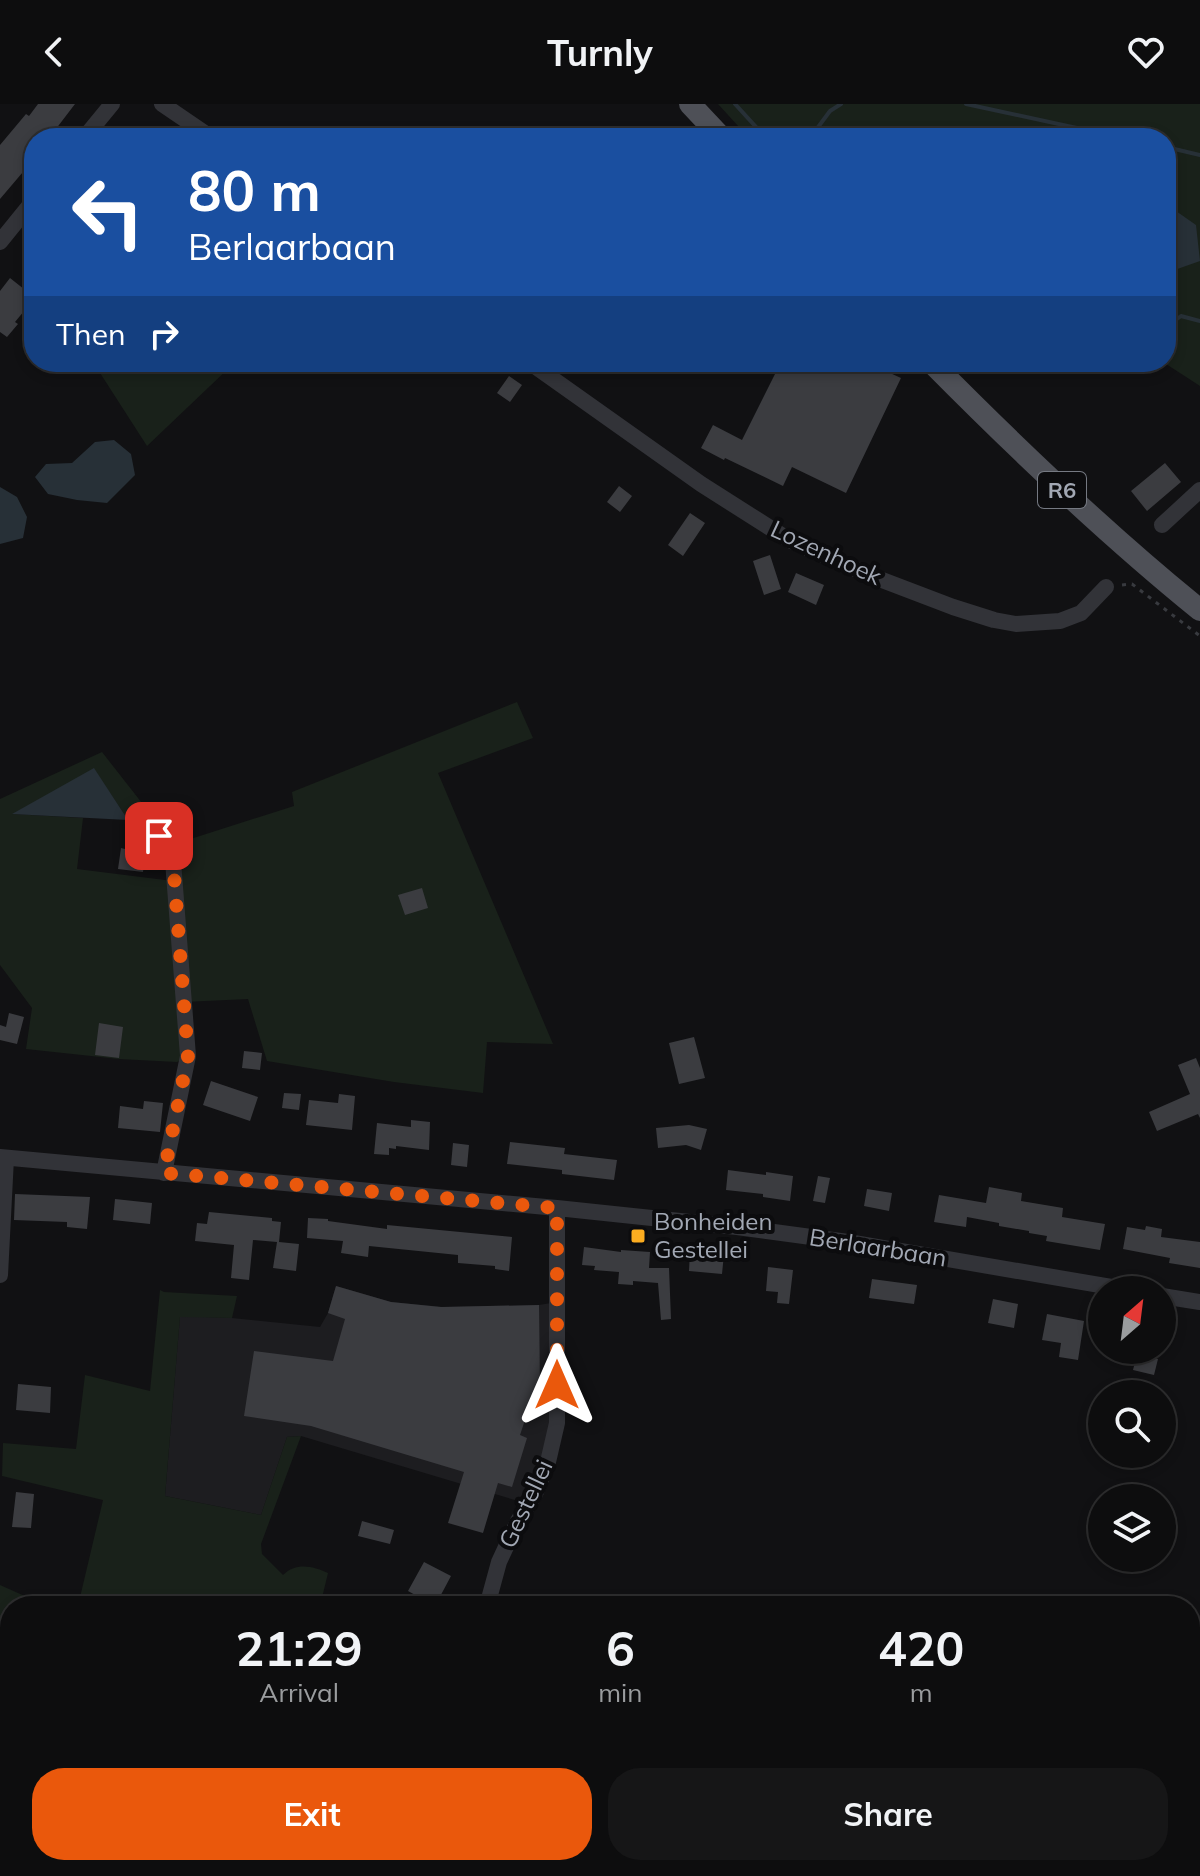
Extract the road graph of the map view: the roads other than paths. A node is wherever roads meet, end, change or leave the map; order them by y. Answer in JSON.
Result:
{"nodes":[{"id":1,"x":162,"y":104,"type":"edge"},
{"id":2,"x":690,"y":104,"type":"edge"},
{"id":3,"x":109,"y":105,"type":"edge"},
{"id":4,"x":92,"y":128,"type":"edge"},
{"id":5,"x":197,"y":128,"type":"edge"},
{"id":6,"x":713,"y":128,"type":"edge"},
{"id":7,"x":24,"y":212,"type":"edge"},
{"id":8,"x":0,"y":242,"type":"edge"},
{"id":9,"x":543,"y":372,"type":"edge"},
{"id":10,"x":941,"y":372,"type":"edge"},
{"id":11,"x":1200,"y":490,"type":"edge"},
{"id":12,"x":1162,"y":525,"type":"dead end"},
{"id":13,"x":1106,"y":587,"type":"road end"},
{"id":14,"x":1200,"y":610,"type":"edge"},
{"id":15,"x":159,"y":836,"type":"dead end"},
{"id":16,"x":3,"y":1158,"type":"edge"},
{"id":17,"x":164,"y":1173,"type":"junction"},
{"id":18,"x":557,"y":1208,"type":"junction"},
{"id":19,"x":0,"y":1275,"type":"edge"},
{"id":20,"x":1088,"y":1283,"type":"edge"},
{"id":21,"x":1176,"y":1298,"type":"edge"},
{"id":22,"x":1200,"y":1302,"type":"edge"},
{"id":23,"x":490,"y":1596,"type":"edge"}],
"edges":[{"from":1,"to":5,"type":"street"},
{"from":2,"to":6,"type":"main road"},
{"from":3,"to":4,"type":"street"},
{"from":7,"to":8,"type":"street"},
{"from":9,"to":13,"type":"street","name":"Lozenhoek"},
{"from":10,"to":14,"type":"main road","number":"R6"},
{"from":11,"to":12,"type":"street"},
{"from":15,"to":17,"type":"street"},
{"from":16,"to":17,"type":"street","name":"Berlaarbaan"},
{"from":16,"to":19,"type":"street","name":"Berlaarbaan"},
{"from":17,"to":18,"type":"street","name":"Berlaarbaan"},
{"from":18,"to":20,"type":"street","name":"Berlaarbaan"},
{"from":18,"to":23,"type":"street","name":"Gestellei"},
{"from":21,"to":22,"type":"street"}]}
